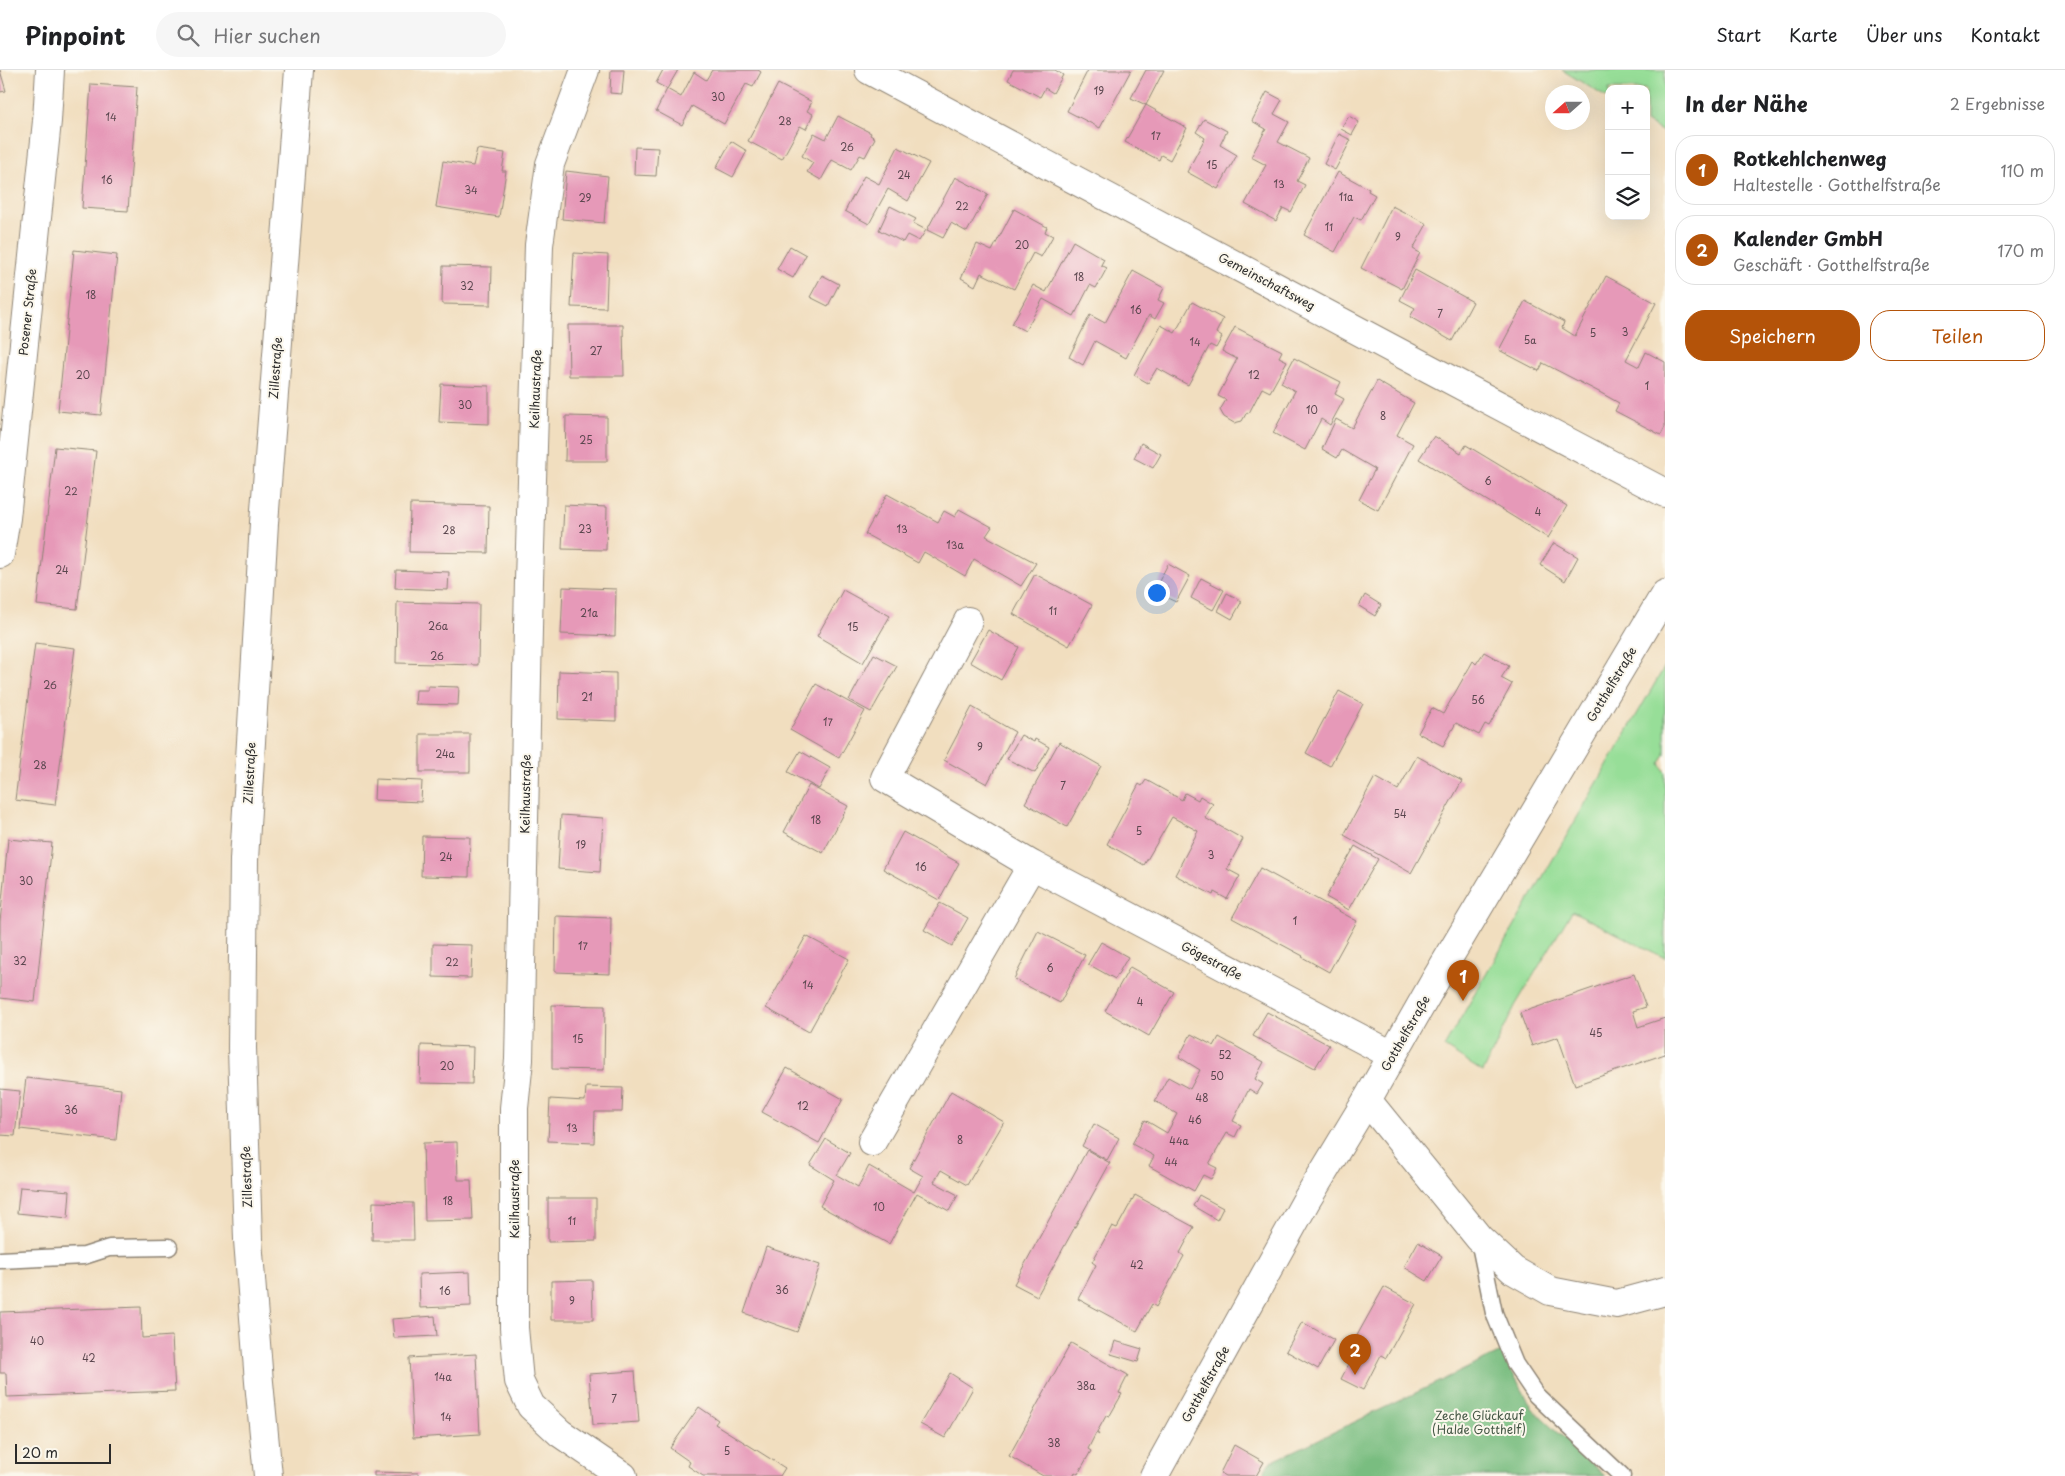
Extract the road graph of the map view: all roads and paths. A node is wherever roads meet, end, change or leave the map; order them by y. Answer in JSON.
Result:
{"nodes":[{"id":1,"x":50,"y":70,"type":"edge"},
{"id":2,"x":299,"y":70,"type":"edge"},
{"id":3,"x":585,"y":70,"type":"edge"},
{"id":4,"x":869,"y":70,"type":"edge"},
{"id":5,"x":1665,"y":493,"type":"edge"},
{"id":6,"x":0,"y":554,"type":"edge"},
{"id":7,"x":1665,"y":594,"type":"edge"},
{"id":8,"x":968,"y":621,"type":"dead end"},
{"id":9,"x":1032,"y":865,"type":"junction"},
{"id":10,"x":1392,"y":1055,"type":"junction"},
{"id":11,"x":1367,"y":1100,"type":"junction"},
{"id":12,"x":872,"y":1142,"type":"dead end"},
{"id":13,"x":1479,"y":1238,"type":"junction"},
{"id":14,"x":169,"y":1247,"type":"dead end"},
{"id":15,"x":0,"y":1260,"type":"edge"},
{"id":16,"x":1665,"y":1291,"type":"edge"},
{"id":17,"x":268,"y":1476,"type":"edge"},
{"id":18,"x":623,"y":1476,"type":"edge"},
{"id":19,"x":1154,"y":1476,"type":"edge"},
{"id":20,"x":1622,"y":1476,"type":"edge"}],
"edges":[{"from":1,"to":6,"type":"street","name":"Posener Straße"},
{"from":2,"to":17,"type":"street","name":"Zillestraße"},
{"from":3,"to":18,"type":"street","name":"Keilhaustraße"},
{"from":4,"to":5,"type":"street","name":"Gemeinschaftsweg"},
{"from":7,"to":10,"type":"street","name":"Gotthelfstraße"},
{"from":8,"to":9,"type":"street","name":"Gögestraße"},
{"from":9,"to":10,"type":"street","name":"Gögestraße"},
{"from":9,"to":12,"type":"street"},
{"from":10,"to":11,"type":"street","name":"Gotthelfstraße"},
{"from":11,"to":13,"type":"street"},
{"from":11,"to":19,"type":"street","name":"Gotthelfstraße"},
{"from":13,"to":16,"type":"street"},
{"from":13,"to":20,"type":"lane"},
{"from":14,"to":15,"type":"lane"}]}
